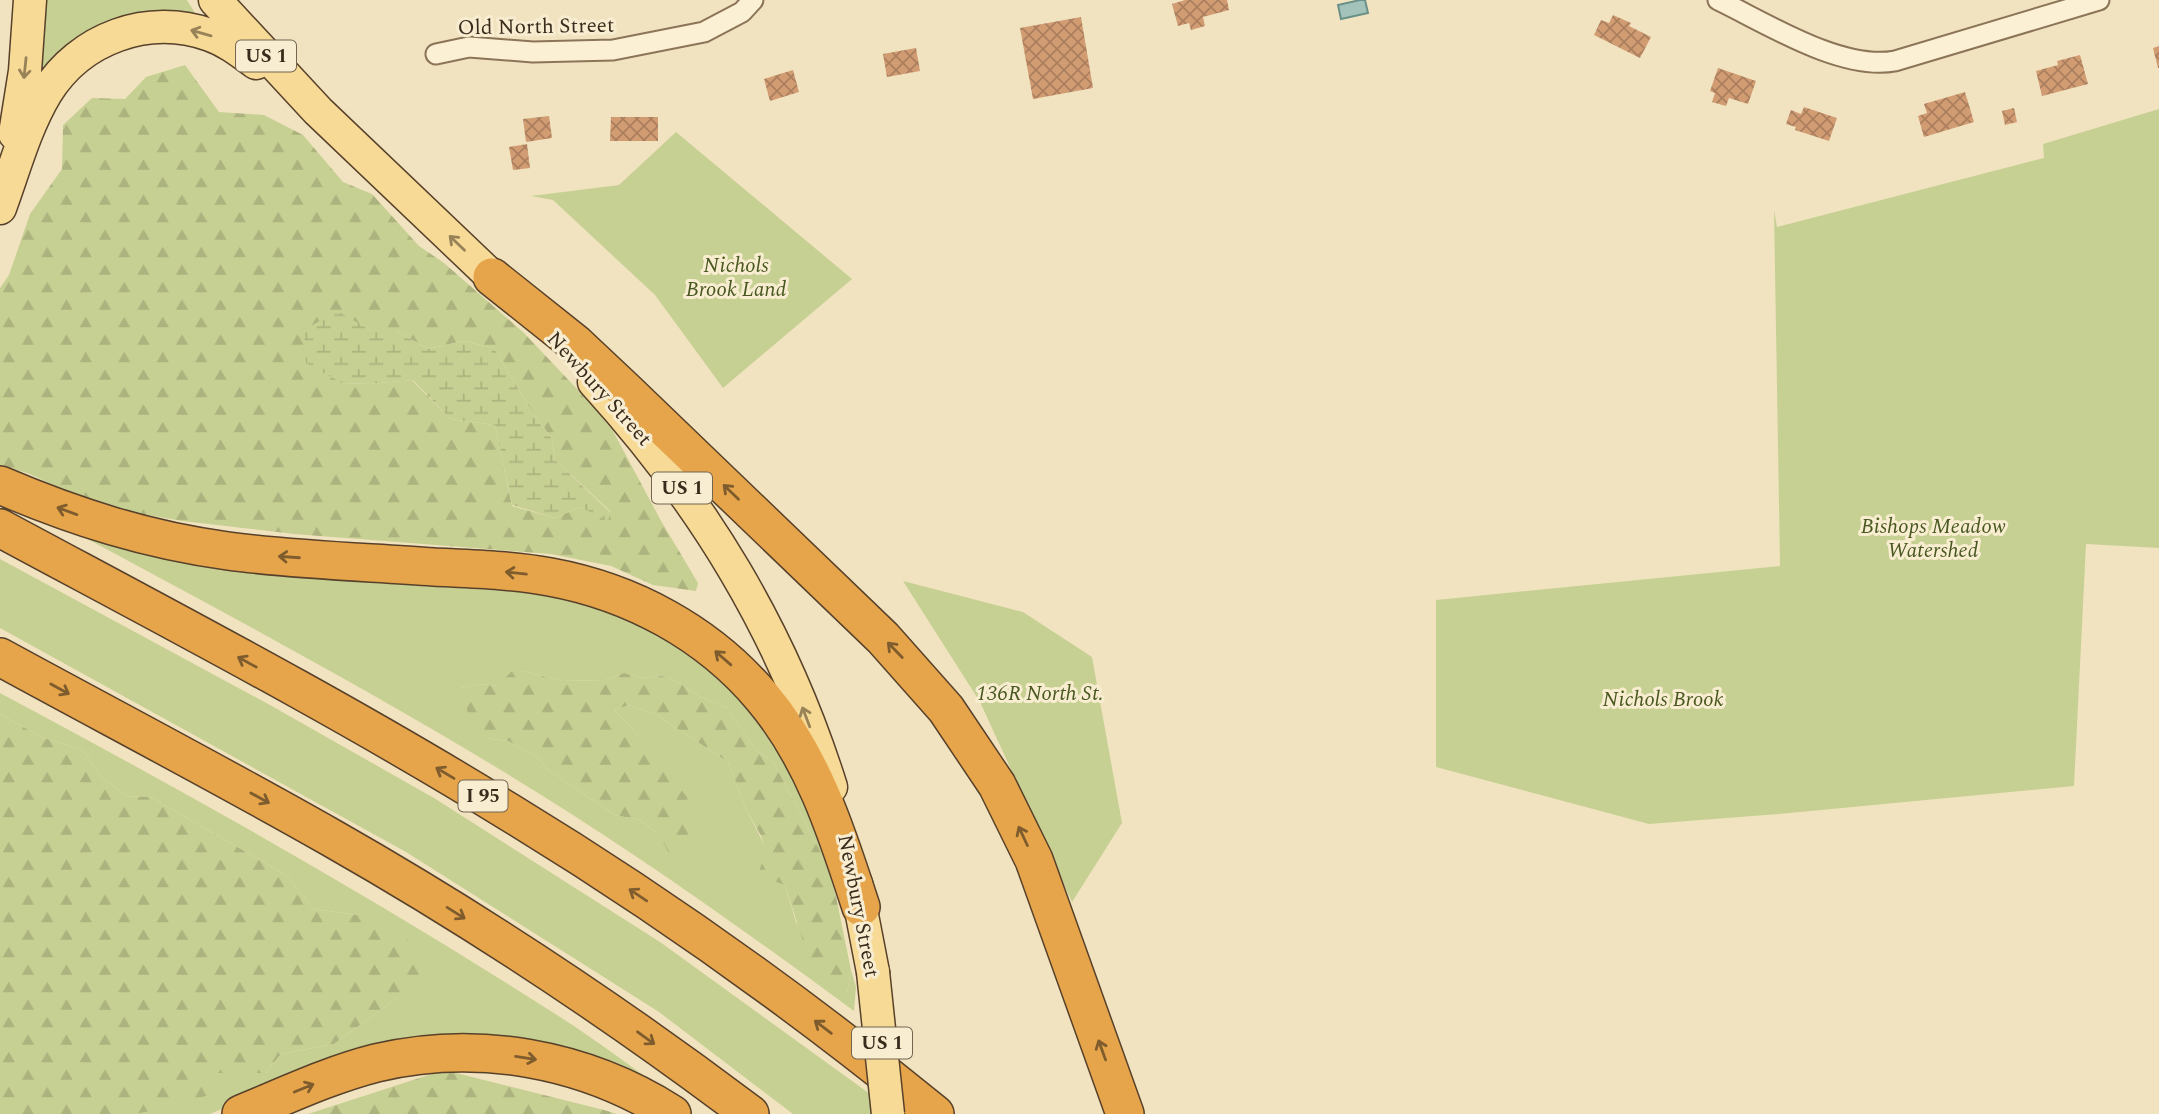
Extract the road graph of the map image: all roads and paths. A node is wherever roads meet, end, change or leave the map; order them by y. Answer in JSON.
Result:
{"nodes":[{"id":1,"x":30,"y":0,"type":"edge"},
{"id":2,"x":215,"y":0,"type":"edge"},
{"id":3,"x":752,"y":0,"type":"edge"},
{"id":4,"x":1718,"y":0,"type":"edge"},
{"id":5,"x":2099,"y":0,"type":"edge"},
{"id":6,"x":436,"y":54,"type":"dead end"},
{"id":7,"x":318,"y":111,"type":"junction"},
{"id":8,"x":0,"y":196,"type":"edge"},
{"id":9,"x":0,"y":208,"type":"edge"},
{"id":10,"x":492,"y":277,"type":"junction"},
{"id":11,"x":0,"y":485,"type":"edge"},
{"id":12,"x":0,"y":528,"type":"edge"},
{"id":13,"x":0,"y":657,"type":"edge"},
{"id":14,"x":861,"y":907,"type":"junction"},
{"id":15,"x":241,"y":1114,"type":"edge"},
{"id":16,"x":672,"y":1114,"type":"edge"},
{"id":17,"x":750,"y":1114,"type":"edge"},
{"id":18,"x":888,"y":1114,"type":"edge"},
{"id":19,"x":935,"y":1114,"type":"edge"},
{"id":20,"x":1125,"y":1114,"type":"edge"}],
"edges":[{"from":1,"to":8,"type":"main road","one_way":true},
{"from":2,"to":7,"type":"main road","name":"Newbury Street","number":"US 1"},
{"from":3,"to":6,"type":"street","name":"Old North Street"},
{"from":4,"to":5,"type":"street"},
{"from":7,"to":9,"type":"main road","one_way":true},
{"from":10,"to":7,"type":"main road","name":"Newbury Street","number":"US 1","one_way":true},
{"from":14,"to":10,"type":"main road","name":"Newbury Street","number":"US 1","one_way":true},
{"from":20,"to":10,"type":"highway","one_way":true},
{"from":14,"to":11,"type":"highway","one_way":true},
{"from":19,"to":12,"type":"highway","number":"I 95","one_way":true},
{"from":13,"to":17,"type":"highway","one_way":true},
{"from":14,"to":18,"type":"main road","name":"Newbury Street","number":"US 1","bridge":true},
{"from":15,"to":16,"type":"highway","one_way":true}]}
